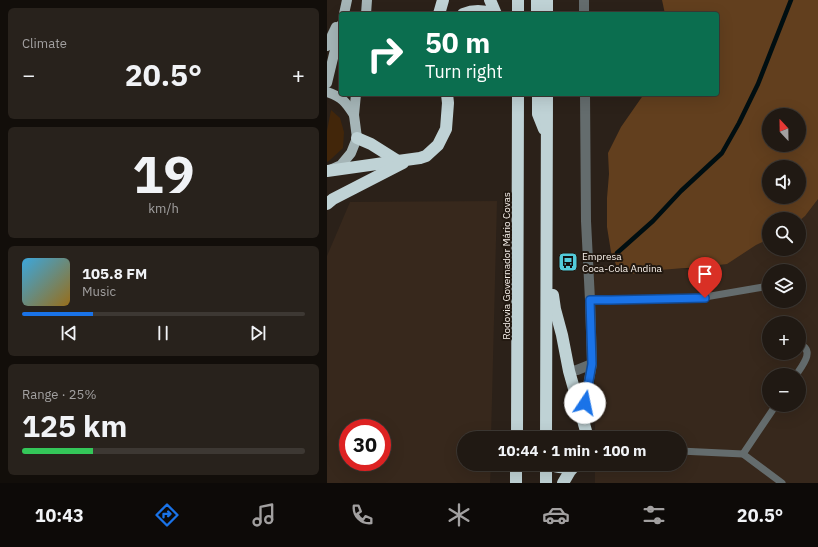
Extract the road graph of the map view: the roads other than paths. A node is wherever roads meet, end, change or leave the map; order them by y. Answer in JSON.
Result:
{"nodes":[{"id":1,"x":347,"y":0,"type":"edge"},
{"id":2,"x":367,"y":0,"type":"edge"},
{"id":3,"x":443,"y":0,"type":"edge"},
{"id":4,"x":491,"y":0,"type":"edge"},
{"id":5,"x":519,"y":0,"type":"edge"},
{"id":6,"x":537,"y":0,"type":"edge"},
{"id":7,"x":547,"y":0,"type":"edge"},
{"id":8,"x":584,"y":0,"type":"edge"},
{"id":9,"x":344,"y":12,"type":"edge"},
{"id":10,"x":366,"y":12,"type":"edge"},
{"id":11,"x":440,"y":12,"type":"edge"},
{"id":12,"x":467,"y":12,"type":"edge"},
{"id":13,"x":486,"y":12,"type":"edge"},
{"id":14,"x":494,"y":12,"type":"edge"},
{"id":15,"x":518,"y":12,"type":"edge"},
{"id":16,"x":537,"y":12,"type":"edge"},
{"id":17,"x":547,"y":12,"type":"edge"},
{"id":18,"x":584,"y":12,"type":"edge"},
{"id":19,"x":339,"y":23,"type":"edge"},
{"id":20,"x":339,"y":33,"type":"edge"},
{"id":21,"x":327,"y":46,"type":"edge"},
{"id":22,"x":327,"y":83,"type":"edge"},
{"id":23,"x":327,"y":92,"type":"edge"},
{"id":24,"x":356,"y":96,"type":"edge"},
{"id":25,"x":447,"y":96,"type":"edge"},
{"id":26,"x":518,"y":96,"type":"edge"},
{"id":27,"x":538,"y":96,"type":"edge"},
{"id":28,"x":547,"y":96,"type":"edge"},
{"id":29,"x":585,"y":96,"type":"edge"},
{"id":30,"x":354,"y":115,"type":"junction"},
{"id":31,"x":547,"y":136,"type":"junction"},
{"id":32,"x":357,"y":138,"type":"junction"},
{"id":33,"x":411,"y":159,"type":"junction"},
{"id":34,"x":398,"y":161,"type":"junction"},
{"id":35,"x":327,"y":171,"type":"edge"},
{"id":36,"x":327,"y":204,"type":"edge"},
{"id":37,"x":547,"y":259,"type":"junction"},
{"id":38,"x":762,"y":287,"type":"edge"},
{"id":39,"x":590,"y":300,"type":"junction"},
{"id":40,"x":806,"y":349,"type":"edge"},
{"id":41,"x":592,"y":364,"type":"junction"},
{"id":42,"x":801,"y":368,"type":"edge"},
{"id":43,"x":569,"y":371,"type":"junction"},
{"id":44,"x":771,"y":412,"type":"edge"},
{"id":45,"x":582,"y":416,"type":"junction"},
{"id":46,"x":517,"y":420,"type":"junction"},
{"id":47,"x":517,"y":431,"type":"edge"},
{"id":48,"x":522,"y":431,"type":"edge"},
{"id":49,"x":547,"y":431,"type":"edge"},
{"id":50,"x":586,"y":431,"type":"edge"},
{"id":51,"x":687,"y":451,"type":"edge"},
{"id":52,"x":743,"y":454,"type":"junction"},
{"id":53,"x":516,"y":471,"type":"edge"},
{"id":54,"x":546,"y":471,"type":"edge"},
{"id":55,"x":570,"y":471,"type":"edge"},
{"id":56,"x":516,"y":483,"type":"edge"},
{"id":57,"x":546,"y":483,"type":"edge"},
{"id":58,"x":563,"y":483,"type":"edge"},
{"id":59,"x":782,"y":483,"type":"edge"}],
"edges":[{"from":1,"to":9,"type":"main road"},
{"from":2,"to":10,"type":"main road"},
{"from":3,"to":11,"type":"highway"},
{"from":4,"to":14,"type":"highway"},
{"from":5,"to":15,"type":"highway"},
{"from":6,"to":16,"type":"highway"},
{"from":7,"to":17,"type":"highway"},
{"from":8,"to":18,"type":"street"},
{"from":12,"to":13,"type":"highway"},
{"from":19,"to":21,"type":"main road"},
{"from":20,"to":22,"type":"main road"},
{"from":23,"to":30,"type":"main road"},
{"from":24,"to":30,"type":"main road"},
{"from":25,"to":33,"type":"highway"},
{"from":26,"to":46,"type":"highway","name":"Rodovia Governador Mário Covas"},
{"from":27,"to":31,"type":"highway"},
{"from":28,"to":31,"type":"highway"},
{"from":29,"to":39,"type":"street"},
{"from":30,"to":32,"type":"main road"},
{"from":31,"to":37,"type":"highway"},
{"from":32,"to":34,"type":"highway"},
{"from":32,"to":35,"type":"main road"},
{"from":33,"to":34,"type":"highway"},
{"from":33,"to":36,"type":"highway"},
{"from":34,"to":35,"type":"highway"},
{"from":37,"to":43,"type":"highway"},
{"from":37,"to":49,"type":"highway"},
{"from":38,"to":39,"type":"lane"},
{"from":39,"to":41,"type":"street"},
{"from":40,"to":42,"type":"lane"},
{"from":41,"to":43,"type":"street"},
{"from":41,"to":45,"type":"street"},
{"from":43,"to":45,"type":"highway"},
{"from":44,"to":52,"type":"lane"},
{"from":45,"to":50,"type":"highway"},
{"from":46,"to":47,"type":"highway","name":"Rodovia Governador Mário Covas"},
{"from":46,"to":48,"type":"highway"},
{"from":51,"to":52,"type":"lane"},
{"from":52,"to":59,"type":"lane"},
{"from":53,"to":56,"type":"highway"},
{"from":54,"to":57,"type":"highway"},
{"from":55,"to":58,"type":"highway"}]}
